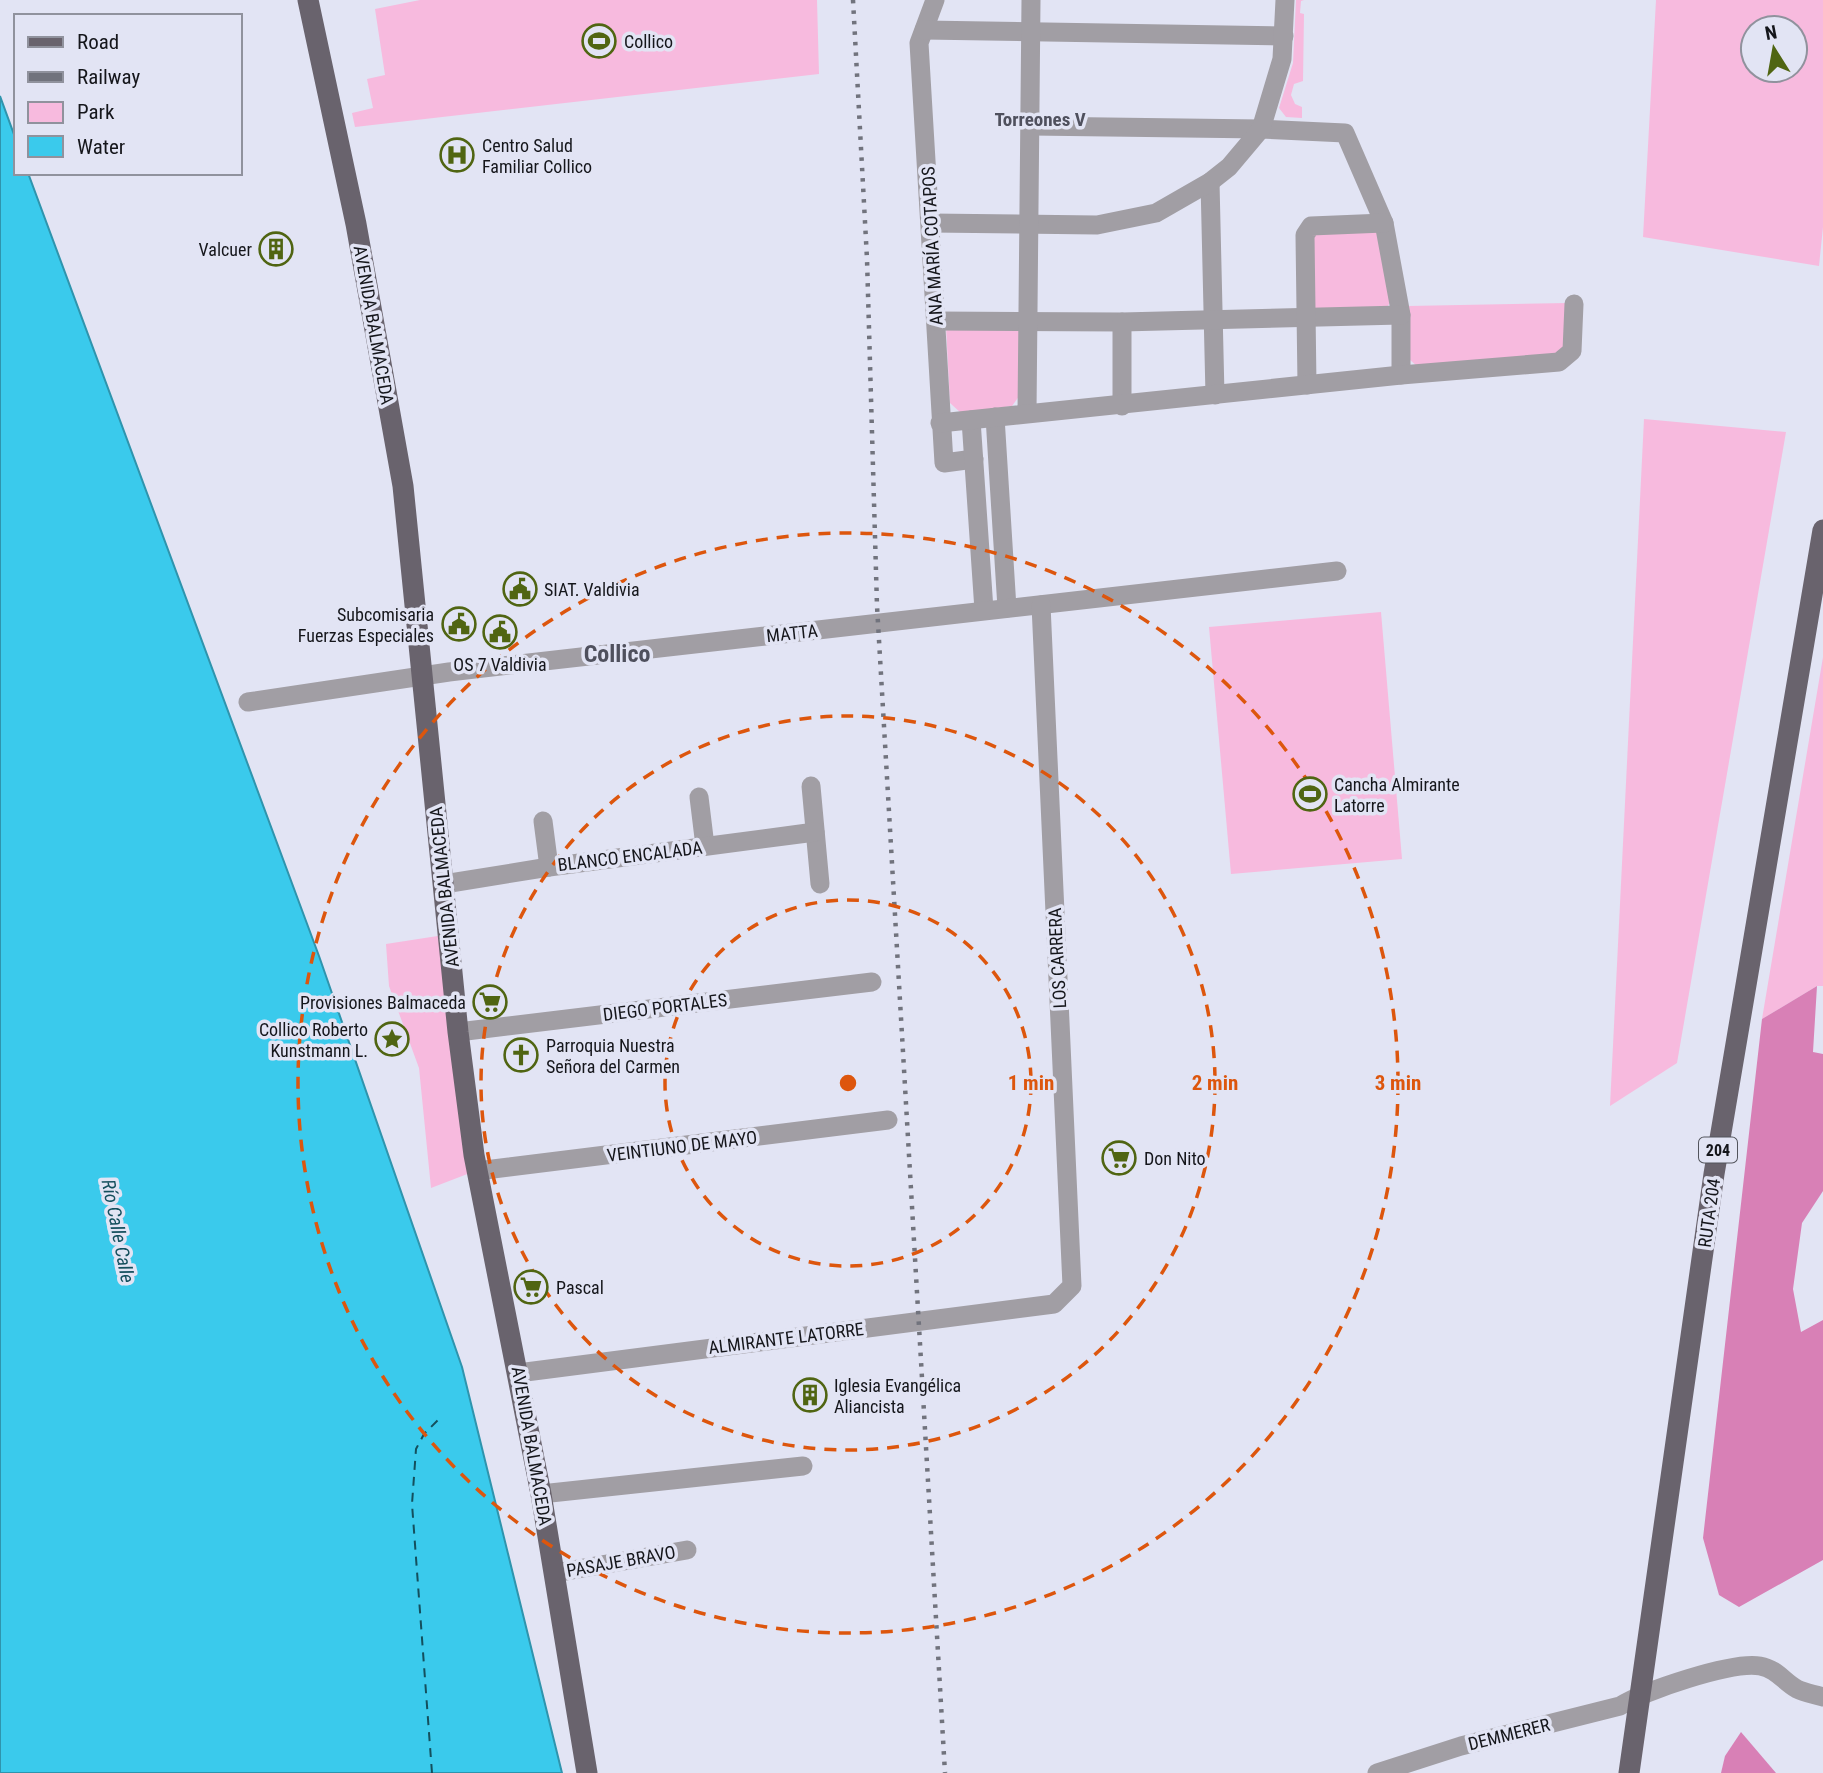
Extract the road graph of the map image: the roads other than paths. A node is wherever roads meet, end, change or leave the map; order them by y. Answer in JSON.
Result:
{"nodes":[{"id":1,"x":307,"y":0,"type":"edge"},
{"id":2,"x":935,"y":0,"type":"edge"},
{"id":3,"x":1031,"y":0,"type":"edge"},
{"id":4,"x":1285,"y":0,"type":"edge"},
{"id":5,"x":924,"y":30,"type":"junction"},
{"id":6,"x":1030,"y":32,"type":"junction"},
{"id":7,"x":1284,"y":36,"type":"junction"},
{"id":8,"x":1031,"y":126,"type":"junction"},
{"id":9,"x":1261,"y":129,"type":"junction"},
{"id":10,"x":1210,"y":183,"type":"junction"},
{"id":11,"x":932,"y":223,"type":"junction"},
{"id":12,"x":1030,"y":223,"type":"junction"},
{"id":13,"x":1384,"y":223,"type":"junction"},
{"id":14,"x":1574,"y":304,"type":"dead end"},
{"id":15,"x":1401,"y":315,"type":"junction"},
{"id":16,"x":1305,"y":318,"type":"junction"},
{"id":17,"x":1028,"y":320,"type":"junction"},
{"id":18,"x":936,"y":321,"type":"junction"},
{"id":19,"x":1214,"y":321,"type":"junction"},
{"id":20,"x":1122,"y":322,"type":"junction"},
{"id":21,"x":1401,"y":375,"type":"junction"},
{"id":22,"x":1307,"y":385,"type":"junction"},
{"id":23,"x":1215,"y":395,"type":"junction"},
{"id":24,"x":1122,"y":406,"type":"junction"},
{"id":25,"x":1027,"y":413,"type":"junction"},
{"id":26,"x":995,"y":417,"type":"junction"},
{"id":27,"x":971,"y":420,"type":"junction"},
{"id":28,"x":940,"y":423,"type":"junction"},
{"id":29,"x":974,"y":459,"type":"junction"},
{"id":30,"x":1823,"y":530,"type":"edge"},
{"id":31,"x":1337,"y":571,"type":"dead end"},
{"id":32,"x":1041,"y":605,"type":"junction"},
{"id":33,"x":1007,"y":608,"type":"junction"},
{"id":34,"x":984,"y":610,"type":"junction"},
{"id":35,"x":422,"y":676,"type":"junction"},
{"id":36,"x":248,"y":702,"type":"dead end"},
{"id":37,"x":811,"y":786,"type":"dead end"},
{"id":38,"x":699,"y":797,"type":"dead end"},
{"id":39,"x":543,"y":821,"type":"dead end"},
{"id":40,"x":815,"y":832,"type":"junction"},
{"id":41,"x":705,"y":846,"type":"junction"},
{"id":42,"x":549,"y":867,"type":"junction"},
{"id":43,"x":444,"y":884,"type":"junction"},
{"id":44,"x":820,"y":884,"type":"dead end"},
{"id":45,"x":872,"y":982,"type":"dead end"},
{"id":46,"x":458,"y":1032,"type":"junction"},
{"id":47,"x":888,"y":1120,"type":"dead end"},
{"id":48,"x":477,"y":1171,"type":"junction"},
{"id":49,"x":1054,"y":1304,"type":"joint"},
{"id":50,"x":518,"y":1373,"type":"junction"},
{"id":51,"x":803,"y":1466,"type":"dead end"},
{"id":52,"x":541,"y":1494,"type":"junction"},
{"id":53,"x":687,"y":1550,"type":"dead end"},
{"id":54,"x":555,"y":1573,"type":"junction"},
{"id":55,"x":1640,"y":1693,"type":"junction"},
{"id":56,"x":1823,"y":1697,"type":"edge"},
{"id":57,"x":587,"y":1773,"type":"edge"},
{"id":58,"x":1377,"y":1773,"type":"edge"},
{"id":59,"x":1629,"y":1773,"type":"edge"}],
"edges":[{"from":1,"to":35,"type":"main road","name":"AVENIDA BALMACEDA"},
{"from":2,"to":5,"type":"street","name":"ANA MARÍA COTAPOS"},
{"from":3,"to":6,"type":"street"},
{"from":4,"to":7,"type":"street"},
{"from":5,"to":6,"type":"street"},
{"from":5,"to":11,"type":"street","name":"ANA MARÍA COTAPOS"},
{"from":6,"to":7,"type":"street"},
{"from":6,"to":8,"type":"street"},
{"from":7,"to":9,"type":"street"},
{"from":8,"to":9,"type":"street"},
{"from":8,"to":12,"type":"street"},
{"from":9,"to":10,"type":"street"},
{"from":9,"to":13,"type":"street"},
{"from":10,"to":12,"type":"street"},
{"from":10,"to":19,"type":"street"},
{"from":11,"to":12,"type":"street"},
{"from":11,"to":18,"type":"street","name":"ANA MARÍA COTAPOS"},
{"from":12,"to":17,"type":"street"},
{"from":13,"to":15,"type":"street"},
{"from":13,"to":16,"type":"street"},
{"from":14,"to":21,"type":"street"},
{"from":15,"to":16,"type":"street"},
{"from":15,"to":21,"type":"street"},
{"from":16,"to":19,"type":"street"},
{"from":16,"to":22,"type":"street"},
{"from":17,"to":18,"type":"street"},
{"from":17,"to":20,"type":"street"},
{"from":17,"to":25,"type":"street"},
{"from":18,"to":28,"type":"street","name":"ANA MARÍA COTAPOS"},
{"from":19,"to":20,"type":"street"},
{"from":19,"to":23,"type":"street"},
{"from":20,"to":24,"type":"street"},
{"from":21,"to":22,"type":"street"},
{"from":22,"to":23,"type":"street"},
{"from":23,"to":24,"type":"street"},
{"from":24,"to":25,"type":"street"},
{"from":25,"to":26,"type":"street"},
{"from":26,"to":27,"type":"street"},
{"from":26,"to":33,"type":"street"},
{"from":27,"to":28,"type":"street"},
{"from":27,"to":29,"type":"street"},
{"from":28,"to":29,"type":"street","name":"ANA MARÍA COTAPOS"},
{"from":29,"to":34,"type":"street"},
{"from":30,"to":55,"type":"main road","name":"RUTA 204","number":"204"},
{"from":31,"to":32,"type":"street","name":"MATTA"},
{"from":32,"to":33,"type":"street","name":"MATTA"},
{"from":32,"to":49,"type":"street","name":"LOS CARRERA"},
{"from":33,"to":34,"type":"street","name":"MATTA"},
{"from":34,"to":35,"type":"street","name":"MATTA"},
{"from":35,"to":36,"type":"street","name":"MATTA"},
{"from":35,"to":43,"type":"main road","name":"AVENIDA BALMACEDA"},
{"from":37,"to":40,"type":"street"},
{"from":38,"to":41,"type":"street"},
{"from":39,"to":42,"type":"street"},
{"from":40,"to":41,"type":"street","name":"BLANCO ENCALADA"},
{"from":40,"to":44,"type":"street"},
{"from":41,"to":42,"type":"street","name":"BLANCO ENCALADA"},
{"from":42,"to":43,"type":"street","name":"BLANCO ENCALADA"},
{"from":43,"to":46,"type":"main road","name":"AVENIDA BALMACEDA"},
{"from":45,"to":46,"type":"street","name":"DIEGO PORTALES"},
{"from":46,"to":48,"type":"main road","name":"AVENIDA BALMACEDA"},
{"from":47,"to":48,"type":"street","name":"VEINTIUNO DE MAYO"},
{"from":48,"to":50,"type":"main road","name":"AVENIDA BALMACEDA"},
{"from":49,"to":50,"type":"street","name":"ALMIRANTE LATORRE"},
{"from":50,"to":52,"type":"main road","name":"AVENIDA BALMACEDA"},
{"from":51,"to":52,"type":"street"},
{"from":52,"to":54,"type":"main road","name":"AVENIDA BALMACEDA"},
{"from":53,"to":54,"type":"street","name":"PASAJE BRAVO"},
{"from":54,"to":57,"type":"main road","name":"AVENIDA BALMACEDA"},
{"from":55,"to":56,"type":"street","name":"DEMMERER"},
{"from":55,"to":58,"type":"street","name":"DEMMERER"},
{"from":55,"to":59,"type":"main road","name":"RUTA 204","number":"204"}]}
